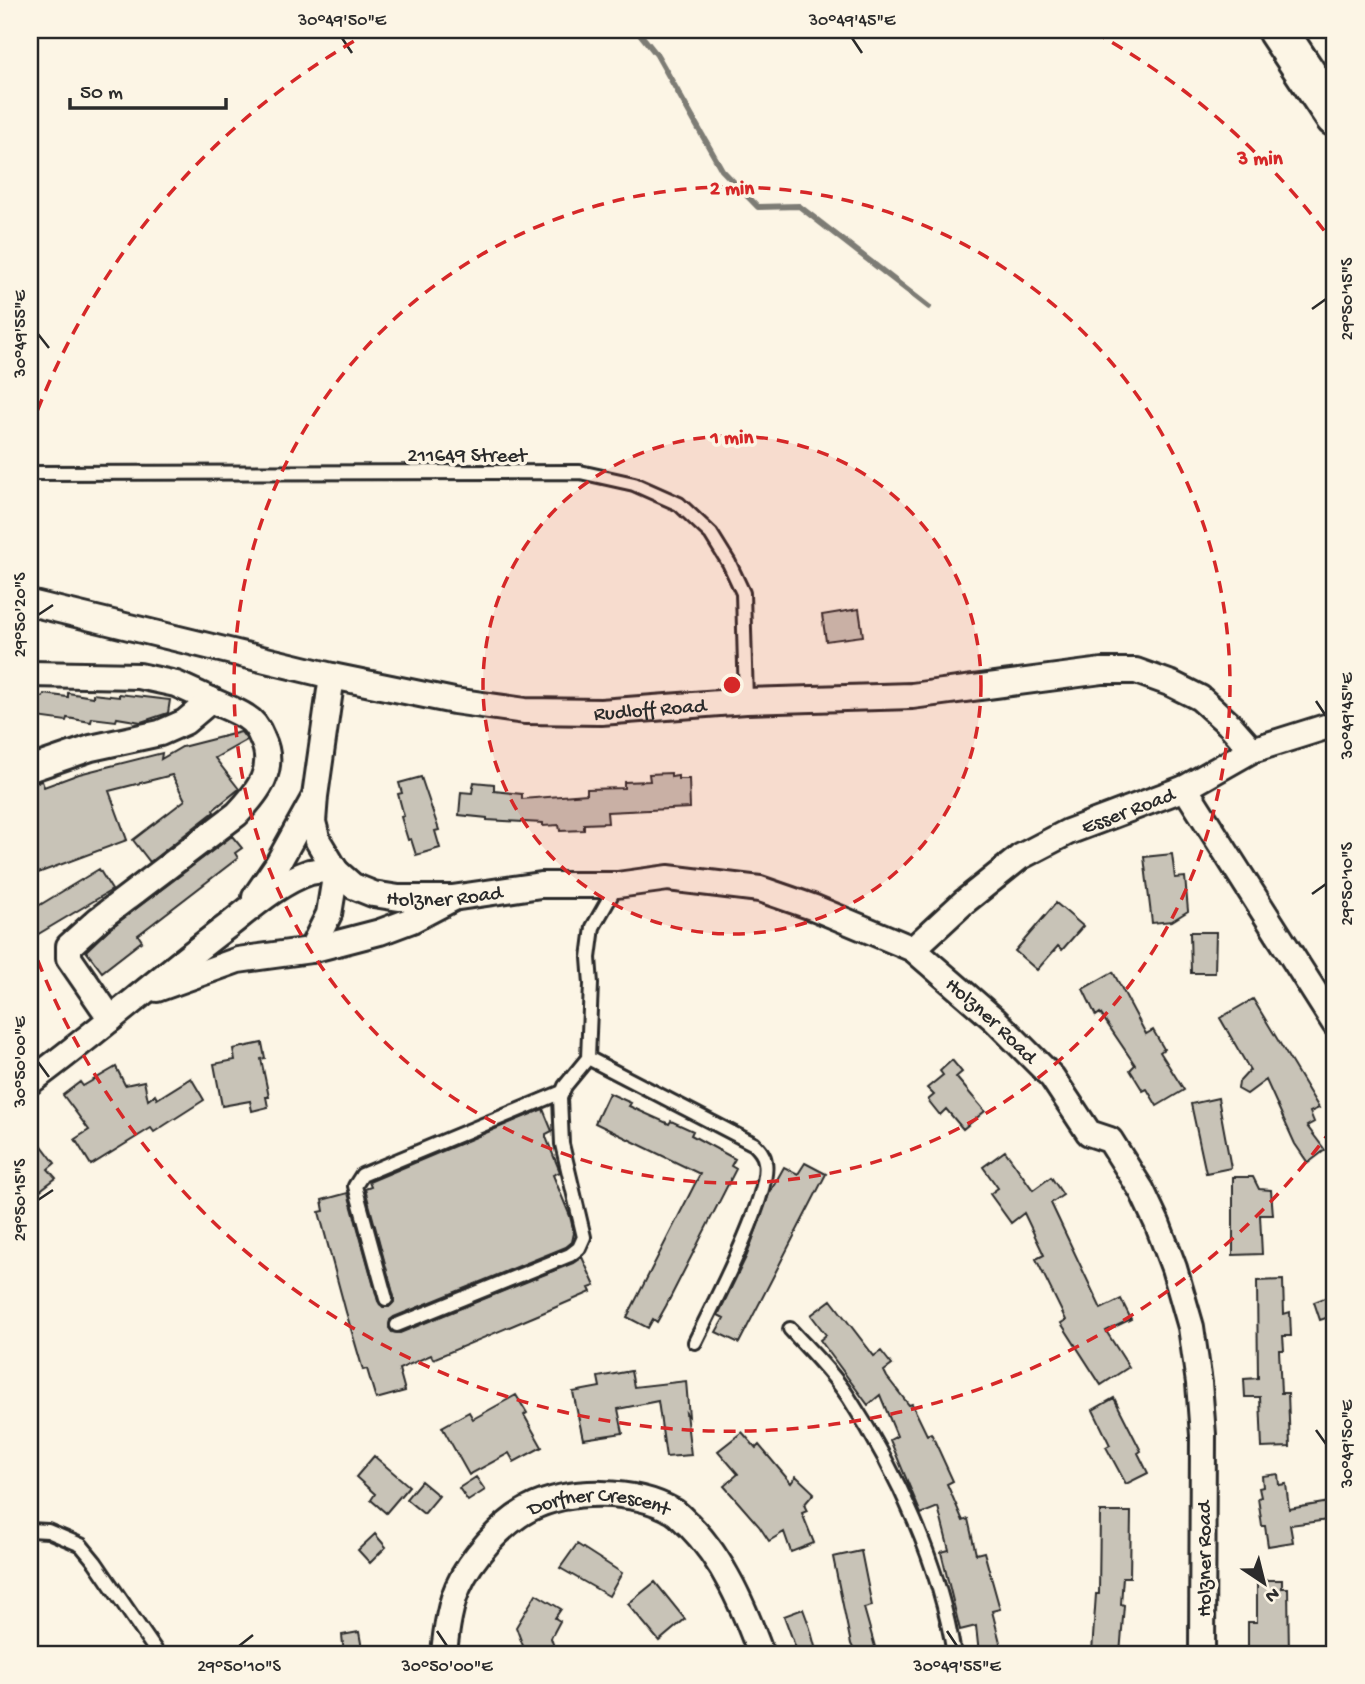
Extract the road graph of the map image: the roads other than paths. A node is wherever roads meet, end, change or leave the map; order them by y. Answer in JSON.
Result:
{"nodes":[{"id":1,"x":1278,"y":30,"type":"edge"},
{"id":2,"x":1335,"y":117,"type":"edge"},
{"id":3,"x":30,"y":473,"type":"edge"},
{"id":4,"x":30,"y":603,"type":"edge"},
{"id":5,"x":30,"y":674,"type":"edge"},
{"id":6,"x":332,"y":676,"type":"junction"},
{"id":7,"x":211,"y":700,"type":"junction"},
{"id":8,"x":746,"y":701,"type":"junction"},
{"id":9,"x":1335,"y":724,"type":"edge"},
{"id":10,"x":1252,"y":750,"type":"junction"},
{"id":11,"x":30,"y":769,"type":"edge"},
{"id":12,"x":1185,"y":788,"type":"junction"},
{"id":13,"x":315,"y":796,"type":"junction"},
{"id":14,"x":337,"y":871,"type":"junction"},
{"id":15,"x":617,"y":885,"type":"junction"},
{"id":16,"x":452,"y":898,"type":"junction"},
{"id":17,"x":236,"y":919,"type":"junction"},
{"id":18,"x":310,"y":950,"type":"junction"},
{"id":19,"x":913,"y":950,"type":"junction"},
{"id":20,"x":143,"y":993,"type":"junction"},
{"id":21,"x":111,"y":1020,"type":"junction"},
{"id":22,"x":1335,"y":1024,"type":"edge"},
{"id":23,"x":588,"y":1058,"type":"junction"},
{"id":24,"x":32,"y":1076,"type":"edge"},
{"id":25,"x":562,"y":1092,"type":"junction"},
{"id":26,"x":386,"y":1299,"type":"dead end"},
{"id":27,"x":397,"y":1325,"type":"dead end"},
{"id":28,"x":790,"y":1329,"type":"dead end"},
{"id":29,"x":695,"y":1342,"type":"dead end"},
{"id":30,"x":30,"y":1530,"type":"edge"},
{"id":31,"x":158,"y":1654,"type":"edge"},
{"id":32,"x":444,"y":1654,"type":"edge"},
{"id":33,"x":761,"y":1654,"type":"edge"},
{"id":34,"x":954,"y":1654,"type":"edge"},
{"id":35,"x":1202,"y":1654,"type":"edge"}],
"edges":[{"from":1,"to":2,"type":"highway"},
{"from":3,"to":8,"type":"lane","name":"211649 Street"},
{"from":4,"to":6,"type":"street","name":"Rudloff Road"},
{"from":5,"to":7,"type":"street"},
{"from":6,"to":8,"type":"street","name":"Rudloff Road"},
{"from":6,"to":13,"type":"street","name":"Holzner Road"},
{"from":7,"to":11,"type":"street"},
{"from":7,"to":21,"type":"street"},
{"from":8,"to":10,"type":"street","name":"Rudloff Road"},
{"from":9,"to":10,"type":"street"},
{"from":10,"to":12,"type":"street"},
{"from":12,"to":19,"type":"street","name":"Esser Road"},
{"from":12,"to":22,"type":"street","name":"Esser Road"},
{"from":13,"to":14,"type":"street","name":"Holzner Road"},
{"from":13,"to":17,"type":"street"},
{"from":14,"to":16,"type":"street","name":"Holzner Road"},
{"from":14,"to":17,"type":"street"},
{"from":14,"to":18,"type":"street"},
{"from":15,"to":16,"type":"street","name":"Holzner Road"},
{"from":15,"to":19,"type":"street","name":"Holzner Road"},
{"from":15,"to":23,"type":"lane"},
{"from":16,"to":18,"type":"street"},
{"from":17,"to":20,"type":"street"},
{"from":18,"to":20,"type":"street"},
{"from":19,"to":35,"type":"street","name":"Holzner Road"},
{"from":20,"to":21,"type":"street"},
{"from":21,"to":24,"type":"street"},
{"from":23,"to":25,"type":"lane"},
{"from":23,"to":29,"type":"lane"},
{"from":25,"to":26,"type":"lane"},
{"from":25,"to":27,"type":"lane"},
{"from":28,"to":34,"type":"lane"},
{"from":30,"to":31,"type":"lane"},
{"from":32,"to":33,"type":"street","name":"Dorfner Crescent"}]}
